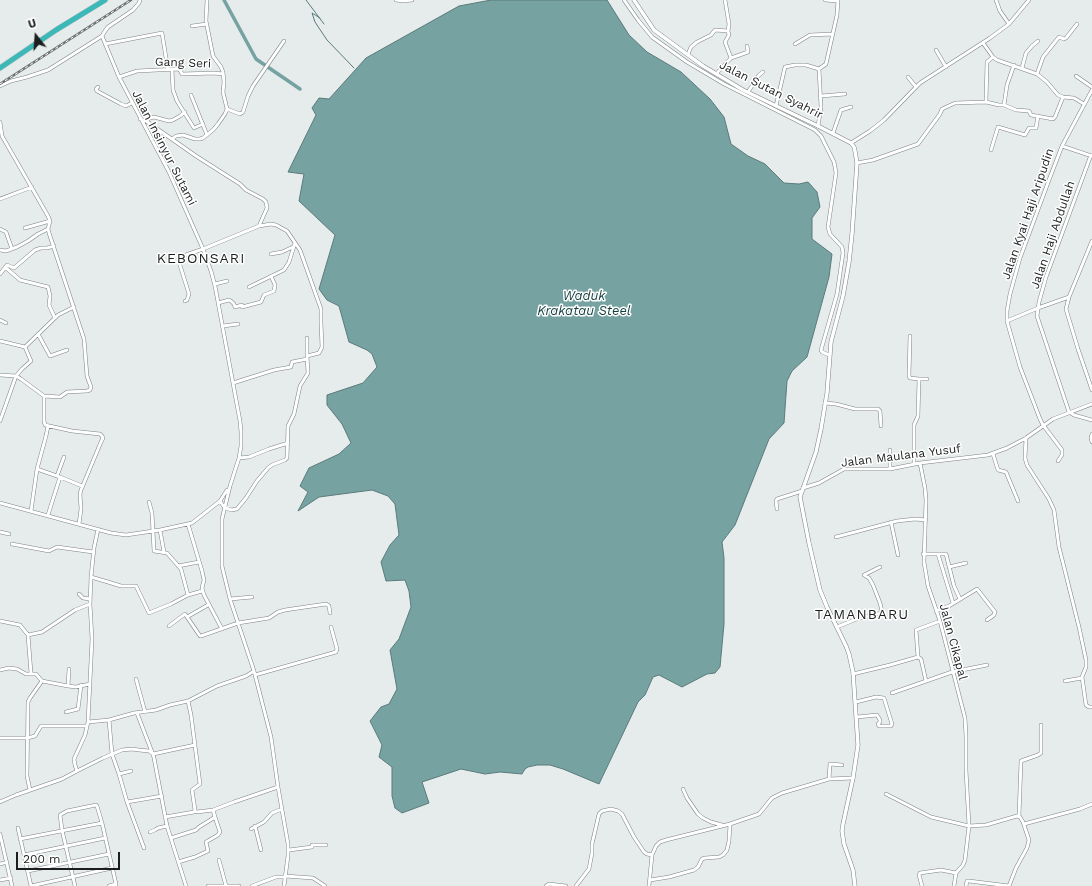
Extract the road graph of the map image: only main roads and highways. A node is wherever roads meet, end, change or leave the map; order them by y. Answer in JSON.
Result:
{"nodes":[{"id":1,"x":105,"y":0,"type":"edge"},
{"id":2,"x":0,"y":68,"type":"edge"}],
"edges":[{"from":1,"to":2,"type":"highway"}]}
